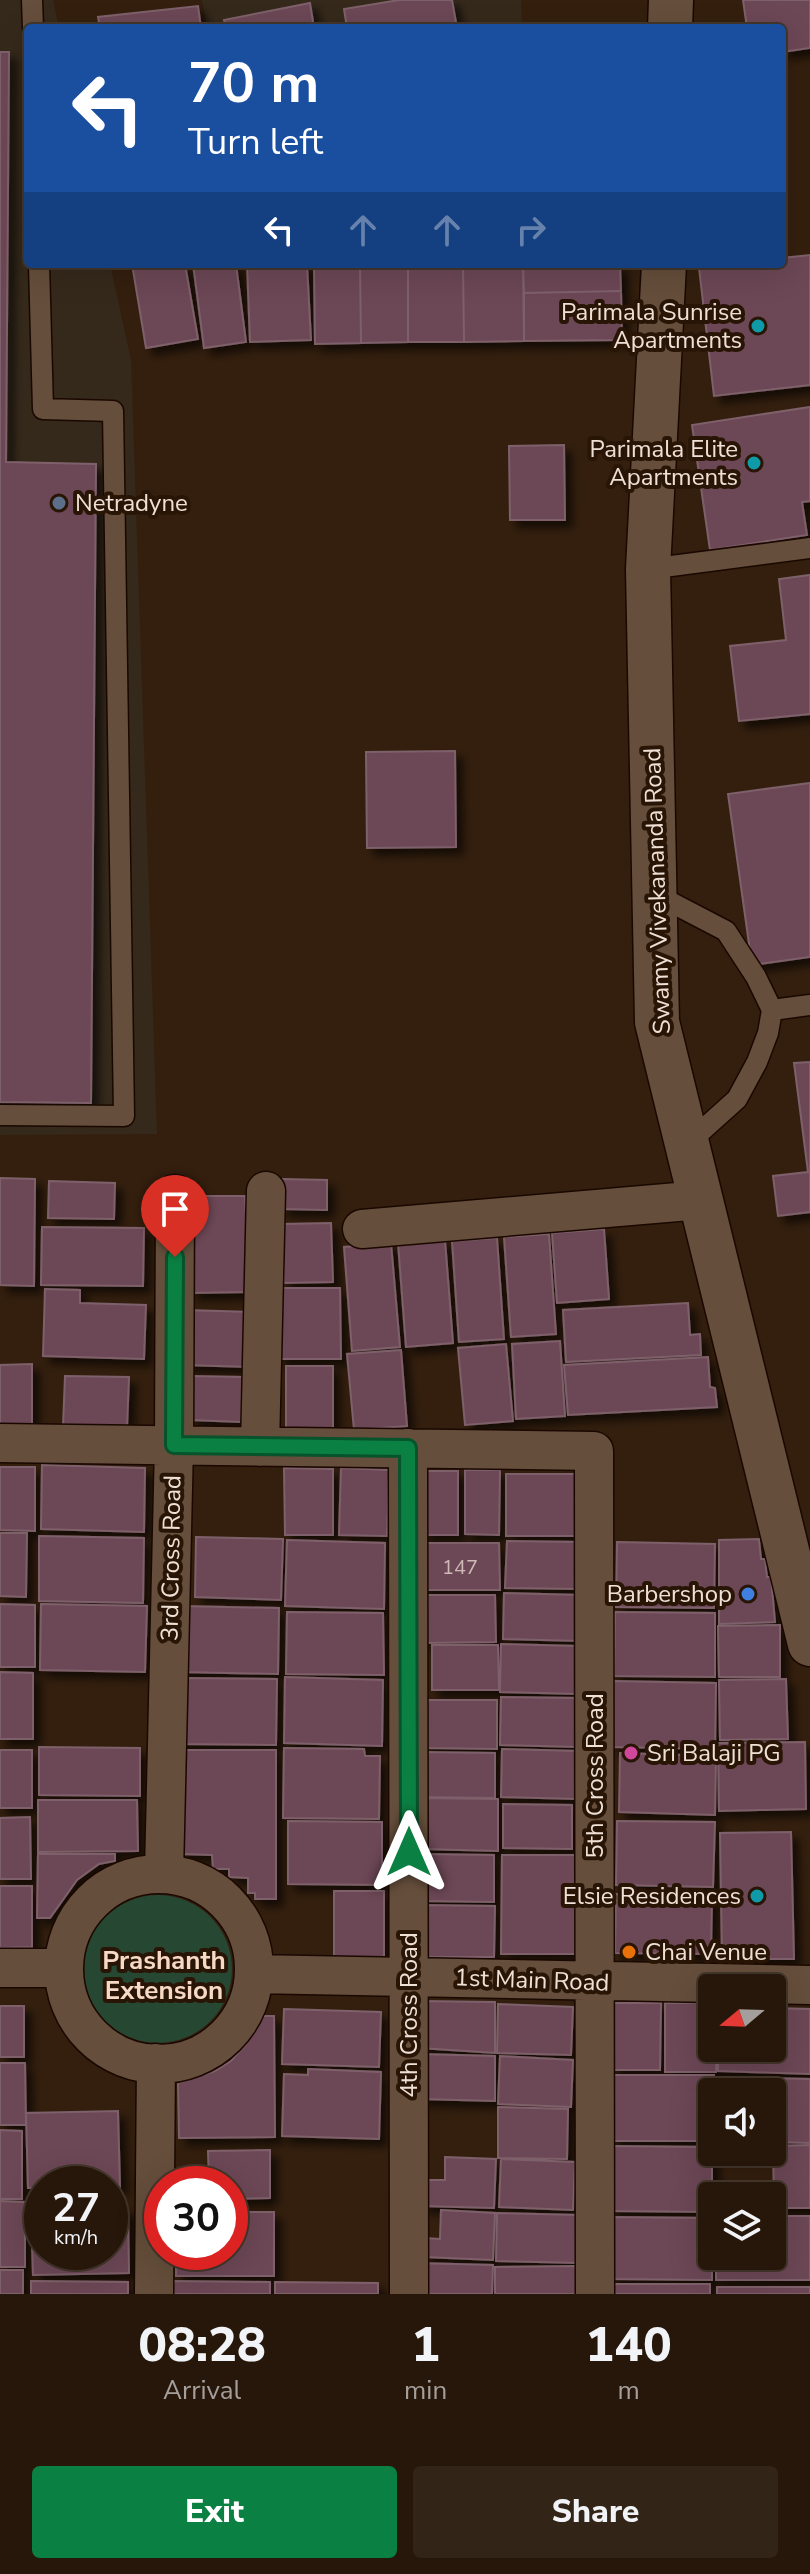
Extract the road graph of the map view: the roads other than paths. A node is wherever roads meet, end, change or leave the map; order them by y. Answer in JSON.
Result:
{"nodes":[{"id":1,"x":32,"y":0,"type":"edge"},
{"id":2,"x":671,"y":0,"type":"edge"},
{"id":3,"x":33,"y":24,"type":"edge"},
{"id":4,"x":670,"y":24,"type":"edge"},
{"id":5,"x":39,"y":268,"type":"edge"},
{"id":6,"x":664,"y":268,"type":"edge"},
{"id":7,"x":810,"y":548,"type":"edge"},
{"id":8,"x":648,"y":569,"type":"junction"},
{"id":9,"x":653,"y":893,"type":"junction"},
{"id":10,"x":810,"y":1005,"type":"edge"},
{"id":11,"x":772,"y":1010,"type":"junction"},
{"id":12,"x":0,"y":1115,"type":"edge"},
{"id":13,"x":687,"y":1144,"type":"junction"},
{"id":14,"x":266,"y":1191,"type":"dead end"},
{"id":15,"x":175,"y":1194,"type":"dead end"},
{"id":16,"x":701,"y":1200,"type":"junction"},
{"id":17,"x":362,"y":1229,"type":"dead end"},
{"id":18,"x":0,"y":1443,"type":"edge"},
{"id":19,"x":174,"y":1445,"type":"junction"},
{"id":20,"x":260,"y":1447,"type":"junction"},
{"id":21,"x":408,"y":1448,"type":"junction"},
{"id":22,"x":810,"y":1644,"type":"edge"},
{"id":23,"x":164,"y":1873,"type":"junction"},
{"id":24,"x":0,"y":1968,"type":"edge"},
{"id":25,"x":63,"y":1968,"type":"junction"},
{"id":26,"x":254,"y":1974,"type":"junction"},
{"id":27,"x":409,"y":1976,"type":"junction"},
{"id":28,"x":596,"y":1982,"type":"junction"},
{"id":29,"x":810,"y":1985,"type":"edge"},
{"id":30,"x":156,"y":2063,"type":"junction"},
{"id":31,"x":154,"y":2294,"type":"edge"},
{"id":32,"x":409,"y":2294,"type":"edge"},
{"id":33,"x":595,"y":2294,"type":"edge"}],
"edges":[{"from":1,"to":3,"type":"lane"},
{"from":2,"to":4,"type":"street"},
{"from":5,"to":12,"type":"lane"},
{"from":6,"to":8,"type":"street","name":"Swamy Vivekananda Road"},
{"from":7,"to":8,"type":"lane"},
{"from":8,"to":9,"type":"street","name":"Swamy Vivekananda Road"},
{"from":9,"to":11,"type":"lane"},
{"from":9,"to":13,"type":"street","name":"Swamy Vivekananda Road"},
{"from":10,"to":11,"type":"lane"},
{"from":11,"to":13,"type":"lane"},
{"from":13,"to":16,"type":"street","name":"Swamy Vivekananda Road"},
{"from":14,"to":20,"type":"street"},
{"from":15,"to":19,"type":"street","name":"3rd Cross Road"},
{"from":16,"to":17,"type":"street"},
{"from":16,"to":22,"type":"street","name":"Swamy Vivekananda Road"},
{"from":18,"to":19,"type":"street"},
{"from":19,"to":20,"type":"street"},
{"from":19,"to":23,"type":"street","name":"3rd Cross Road"},
{"from":20,"to":21,"type":"street"},
{"from":21,"to":27,"type":"street","name":"4th Cross Road"},
{"from":21,"to":28,"type":"street","name":"5th Cross Road"},
{"from":23,"to":25,"type":"street"},
{"from":23,"to":26,"type":"street"},
{"from":24,"to":25,"type":"street"},
{"from":25,"to":30,"type":"street"},
{"from":26,"to":27,"type":"street","name":"1st Main Road"},
{"from":26,"to":30,"type":"street"},
{"from":27,"to":28,"type":"street","name":"1st Main Road"},
{"from":27,"to":32,"type":"street","name":"4th Cross Road"},
{"from":28,"to":29,"type":"street","name":"1st Main Road"},
{"from":28,"to":33,"type":"street","name":"5th Cross Road"},
{"from":30,"to":31,"type":"street"}]}
